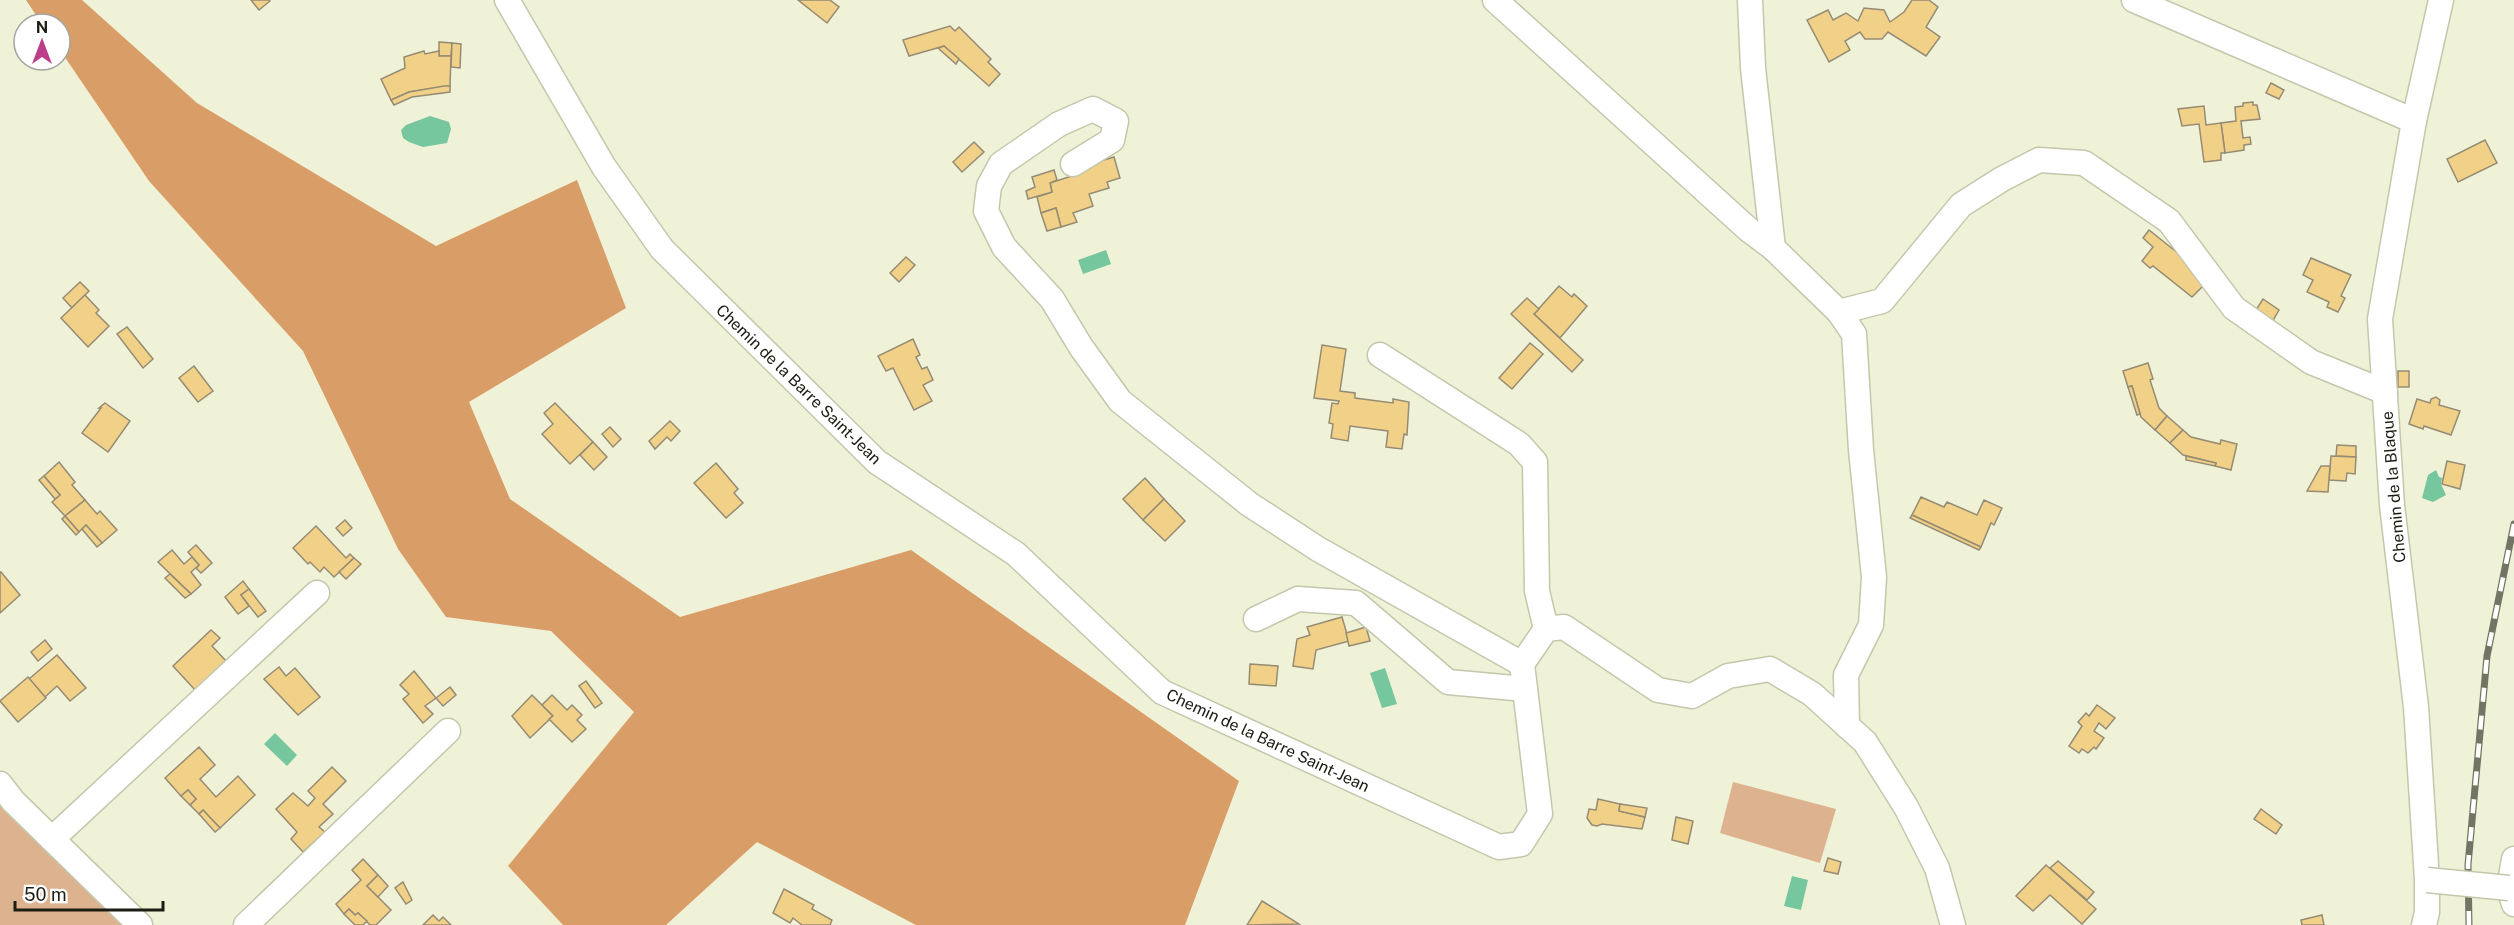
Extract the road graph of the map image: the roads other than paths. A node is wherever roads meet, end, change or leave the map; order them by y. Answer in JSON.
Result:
{"nodes":[{"id":1,"x":507,"y":0,"type":"edge"},
{"id":2,"x":1495,"y":0,"type":"edge"},
{"id":3,"x":1750,"y":0,"type":"edge"},
{"id":4,"x":2134,"y":0,"type":"edge"},
{"id":5,"x":2440,"y":0,"type":"edge"},
{"id":6,"x":2414,"y":121,"type":"junction"},
{"id":7,"x":1073,"y":164,"type":"dead end"},
{"id":8,"x":1773,"y":248,"type":"junction"},
{"id":9,"x":1839,"y":312,"type":"junction"},
{"id":10,"x":1380,"y":355,"type":"dead end"},
{"id":11,"x":2385,"y":392,"type":"junction"},
{"id":12,"x":317,"y":592,"type":"dead end"},
{"id":13,"x":1256,"y":619,"type":"dead end"},
{"id":14,"x":1546,"y":629,"type":"junction"},
{"id":15,"x":1522,"y":664,"type":"junction"},
{"id":16,"x":1525,"y":689,"type":"junction"},
{"id":17,"x":1847,"y":726,"type":"junction"},
{"id":18,"x":448,"y":731,"type":"dead end"},
{"id":19,"x":0,"y":784,"type":"edge"},
{"id":20,"x":52,"y":839,"type":"junction"},
{"id":21,"x":2514,"y":859,"type":"edge"},
{"id":22,"x":2427,"y":880,"type":"junction"},
{"id":23,"x":2512,"y":896,"type":"edge"},
{"id":24,"x":140,"y":925,"type":"edge"},
{"id":25,"x":246,"y":925,"type":"edge"},
{"id":26,"x":1953,"y":925,"type":"edge"},
{"id":27,"x":2424,"y":925,"type":"edge"}],
"edges":[{"from":1,"to":16,"type":"street","name":"Chemin de la Barre Saint-Jean"},
{"from":2,"to":8,"type":"street"},
{"from":3,"to":8,"type":"street"},
{"from":4,"to":6,"type":"street"},
{"from":5,"to":6,"type":"street","name":"Chemin de la Blaque"},
{"from":6,"to":11,"type":"street","name":"Chemin de la Blaque"},
{"from":7,"to":15,"type":"street"},
{"from":8,"to":9,"type":"street"},
{"from":9,"to":11,"type":"street"},
{"from":9,"to":17,"type":"street"},
{"from":10,"to":14,"type":"street"},
{"from":11,"to":22,"type":"street","name":"Chemin de la Blaque"},
{"from":12,"to":20,"type":"street"},
{"from":13,"to":16,"type":"street"},
{"from":14,"to":15,"type":"street"},
{"from":14,"to":17,"type":"street"},
{"from":15,"to":16,"type":"street","name":"Chemin de la Barre Saint-Jean"},
{"from":17,"to":26,"type":"street"},
{"from":18,"to":25,"type":"street"},
{"from":19,"to":20,"type":"street"},
{"from":20,"to":24,"type":"street"},
{"from":21,"to":23,"type":"street"},
{"from":22,"to":23,"type":"street","bridge":true},
{"from":22,"to":27,"type":"street"}]}
